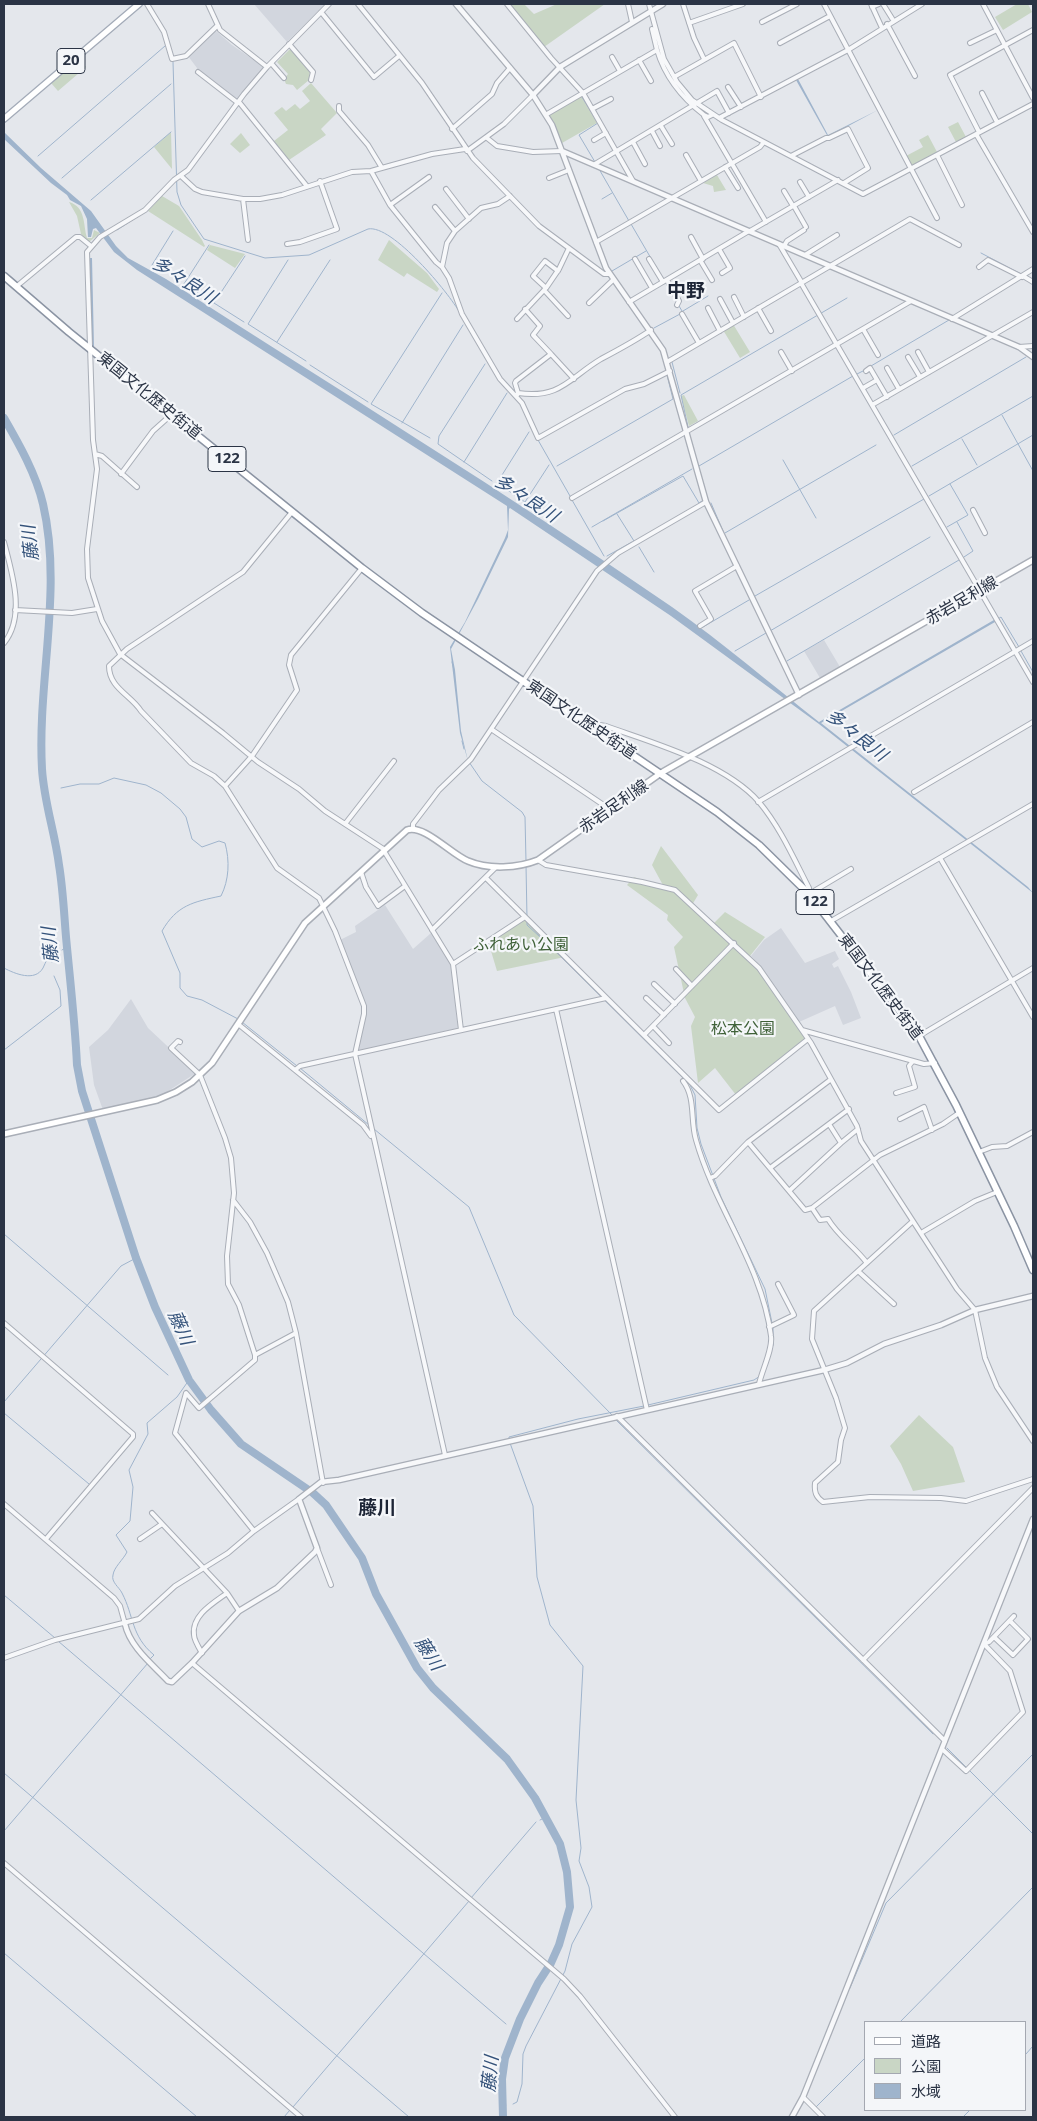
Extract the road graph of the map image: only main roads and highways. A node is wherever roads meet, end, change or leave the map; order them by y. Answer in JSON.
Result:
{"nodes":[{"id":1,"x":139,"y":4,"type":"edge"},
{"id":2,"x":4,"y":118,"type":"edge"},
{"id":3,"x":4,"y":276,"type":"edge"},
{"id":4,"x":1033,"y":560,"type":"edge"},
{"id":5,"x":661,"y":773,"type":"junction"},
{"id":6,"x":4,"y":1134,"type":"edge"},
{"id":7,"x":1033,"y":1270,"type":"edge"}],
"edges":[{"from":1,"to":2,"type":"main road","number":"20"},
{"from":3,"to":5,"type":"highway","name":"東国文化歴史街道","number":"122"},
{"from":4,"to":5,"type":"main road","name":"赤岩足利線"},
{"from":5,"to":6,"type":"main road","name":"赤岩足利線"},
{"from":5,"to":7,"type":"highway","name":"東国文化歴史街道","number":"122"}]}
